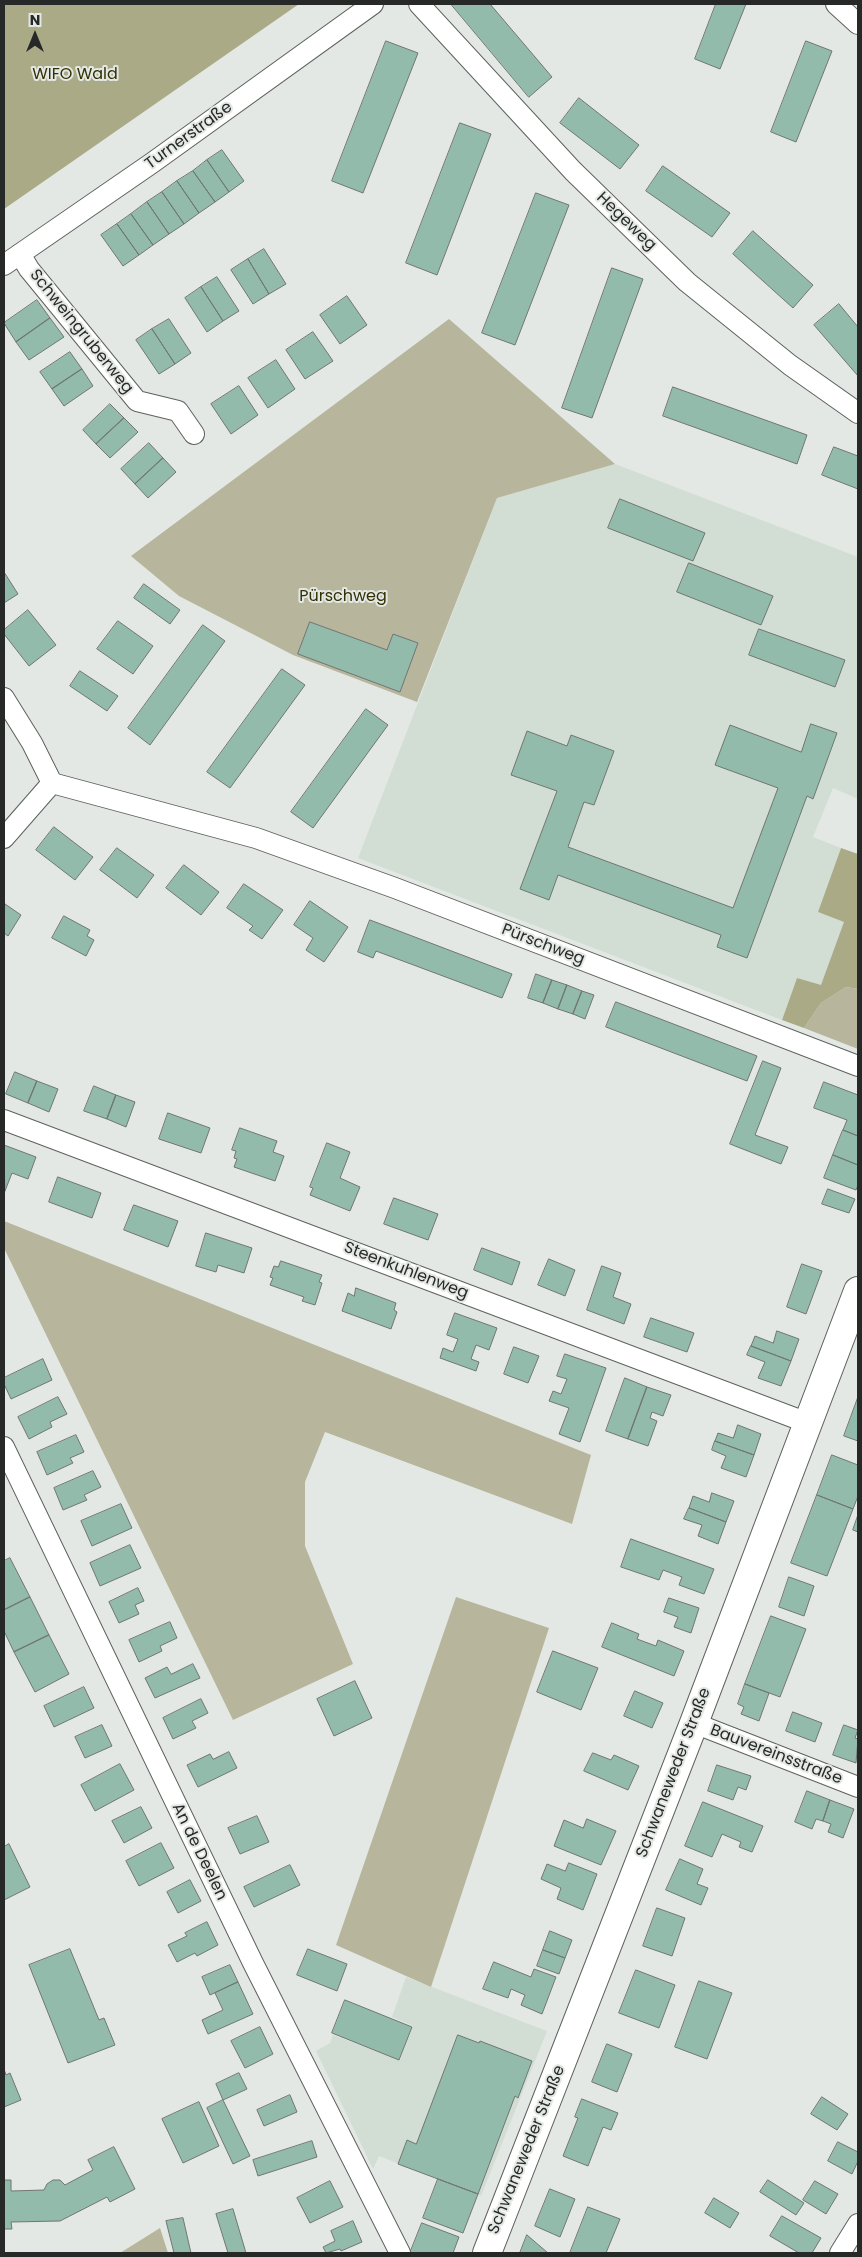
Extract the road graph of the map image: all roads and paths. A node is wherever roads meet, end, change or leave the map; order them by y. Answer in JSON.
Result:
{"nodes":[{"id":1,"x":373,"y":4,"type":"edge"},
{"id":2,"x":419,"y":4,"type":"edge"},
{"id":3,"x":836,"y":4,"type":"edge"},
{"id":4,"x":858,"y":24,"type":"edge"},
{"id":5,"x":12,"y":260,"type":"edge"},
{"id":6,"x":858,"y":413,"type":"edge"},
{"id":7,"x":194,"y":434,"type":"dead end"},
{"id":8,"x":4,"y":698,"type":"edge"},
{"id":9,"x":52,"y":783,"type":"junction"},
{"id":10,"x":4,"y":838,"type":"edge"},
{"id":11,"x":858,"y":1066,"type":"edge"},
{"id":12,"x":4,"y":1120,"type":"edge"},
{"id":13,"x":858,"y":1291,"type":"edge"},
{"id":14,"x":808,"y":1423,"type":"junction"},
{"id":15,"x":4,"y":1447,"type":"edge"},
{"id":16,"x":694,"y":1722,"type":"junction"},
{"id":17,"x":858,"y":1787,"type":"edge"},
{"id":18,"x":858,"y":2224,"type":"edge"},
{"id":19,"x":400,"y":2253,"type":"edge"},
{"id":20,"x":487,"y":2253,"type":"edge"},
{"id":21,"x":840,"y":2253,"type":"edge"}],
"edges":[{"from":1,"to":5,"type":"street","name":"Turnerstraße"},
{"from":2,"to":6,"type":"street","name":"Hegeweg"},
{"from":3,"to":4,"type":"street"},
{"from":5,"to":7,"type":"street","name":"Schweingruberweg"},
{"from":8,"to":9,"type":"street"},
{"from":9,"to":10,"type":"street"},
{"from":9,"to":11,"type":"street","name":"Pürschweg"},
{"from":12,"to":14,"type":"street","name":"Steenkuhlenweg"},
{"from":13,"to":14,"type":"main road","name":"Schwaneweder Straße"},
{"from":14,"to":16,"type":"main road","name":"Schwaneweder Straße"},
{"from":15,"to":19,"type":"street","name":"An de Deelen"},
{"from":16,"to":17,"type":"street","name":"Bauvereinsstraße"},
{"from":16,"to":20,"type":"main road","name":"Schwaneweder Straße"},
{"from":18,"to":21,"type":"street"}]}
